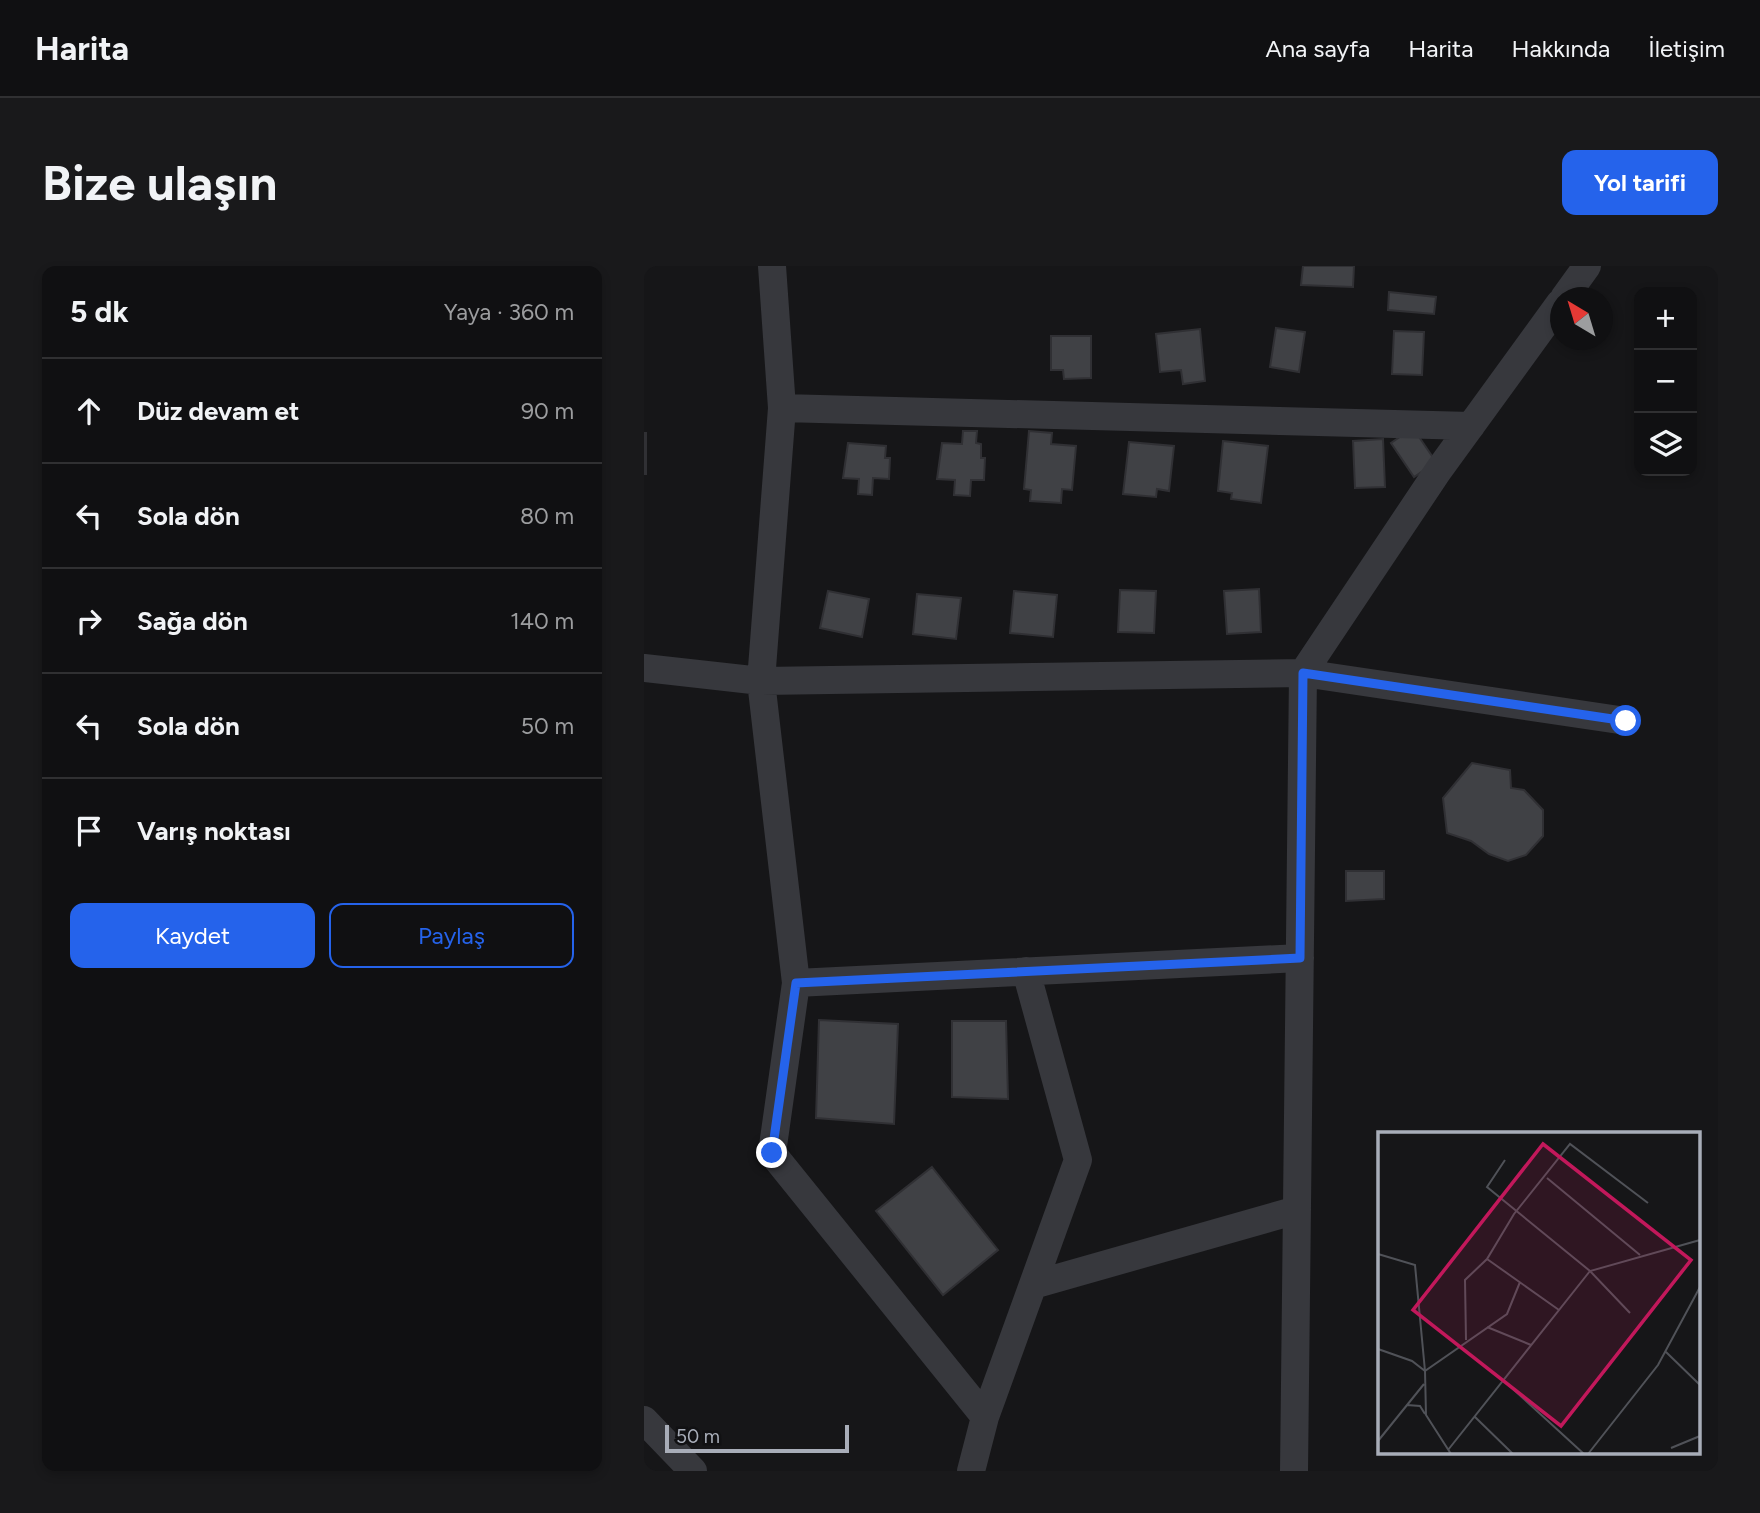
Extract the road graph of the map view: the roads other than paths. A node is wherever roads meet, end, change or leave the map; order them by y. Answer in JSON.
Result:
{"nodes":[{"id":1,"x":772,"y":266,"type":"edge"},
{"id":2,"x":1587,"y":266,"type":"edge"},
{"id":3,"x":1572,"y":287,"type":"edge"},
{"id":4,"x":1550,"y":317,"type":"edge"},
{"id":5,"x":782,"y":408,"type":"junction"},
{"id":6,"x":1471,"y":426,"type":"junction"},
{"id":7,"x":644,"y":668,"type":"edge"},
{"id":8,"x":1303,"y":673,"type":"junction"},
{"id":9,"x":761,"y":681,"type":"junction"},
{"id":10,"x":1626,"y":721,"type":"dead end"},
{"id":11,"x":1300,"y":958,"type":"junction"},
{"id":12,"x":1026,"y":971,"type":"junction"},
{"id":13,"x":796,"y":983,"type":"junction"},
{"id":14,"x":1297,"y":1210,"type":"junction"},
{"id":15,"x":1033,"y":1285,"type":"junction"},
{"id":16,"x":985,"y":1417,"type":"junction"},
{"id":17,"x":644,"y":1420,"type":"edge"},
{"id":18,"x":1302,"y":1470,"type":"edge"},
{"id":19,"x":693,"y":1471,"type":"edge"},
{"id":20,"x":971,"y":1471,"type":"edge"}],
"edges":[{"from":1,"to":5,"type":"street"},
{"from":2,"to":3,"type":"street"},
{"from":4,"to":6,"type":"street"},
{"from":5,"to":6,"type":"street"},
{"from":5,"to":9,"type":"street"},
{"from":6,"to":8,"type":"street"},
{"from":7,"to":9,"type":"street"},
{"from":8,"to":9,"type":"street"},
{"from":8,"to":10,"type":"street"},
{"from":8,"to":11,"type":"street"},
{"from":9,"to":13,"type":"street"},
{"from":11,"to":12,"type":"street"},
{"from":11,"to":14,"type":"street"},
{"from":12,"to":13,"type":"street"},
{"from":12,"to":15,"type":"street"},
{"from":13,"to":16,"type":"street"},
{"from":14,"to":15,"type":"street"},
{"from":14,"to":18,"type":"street"},
{"from":15,"to":16,"type":"street"},
{"from":16,"to":20,"type":"street"},
{"from":17,"to":19,"type":"street"}]}
